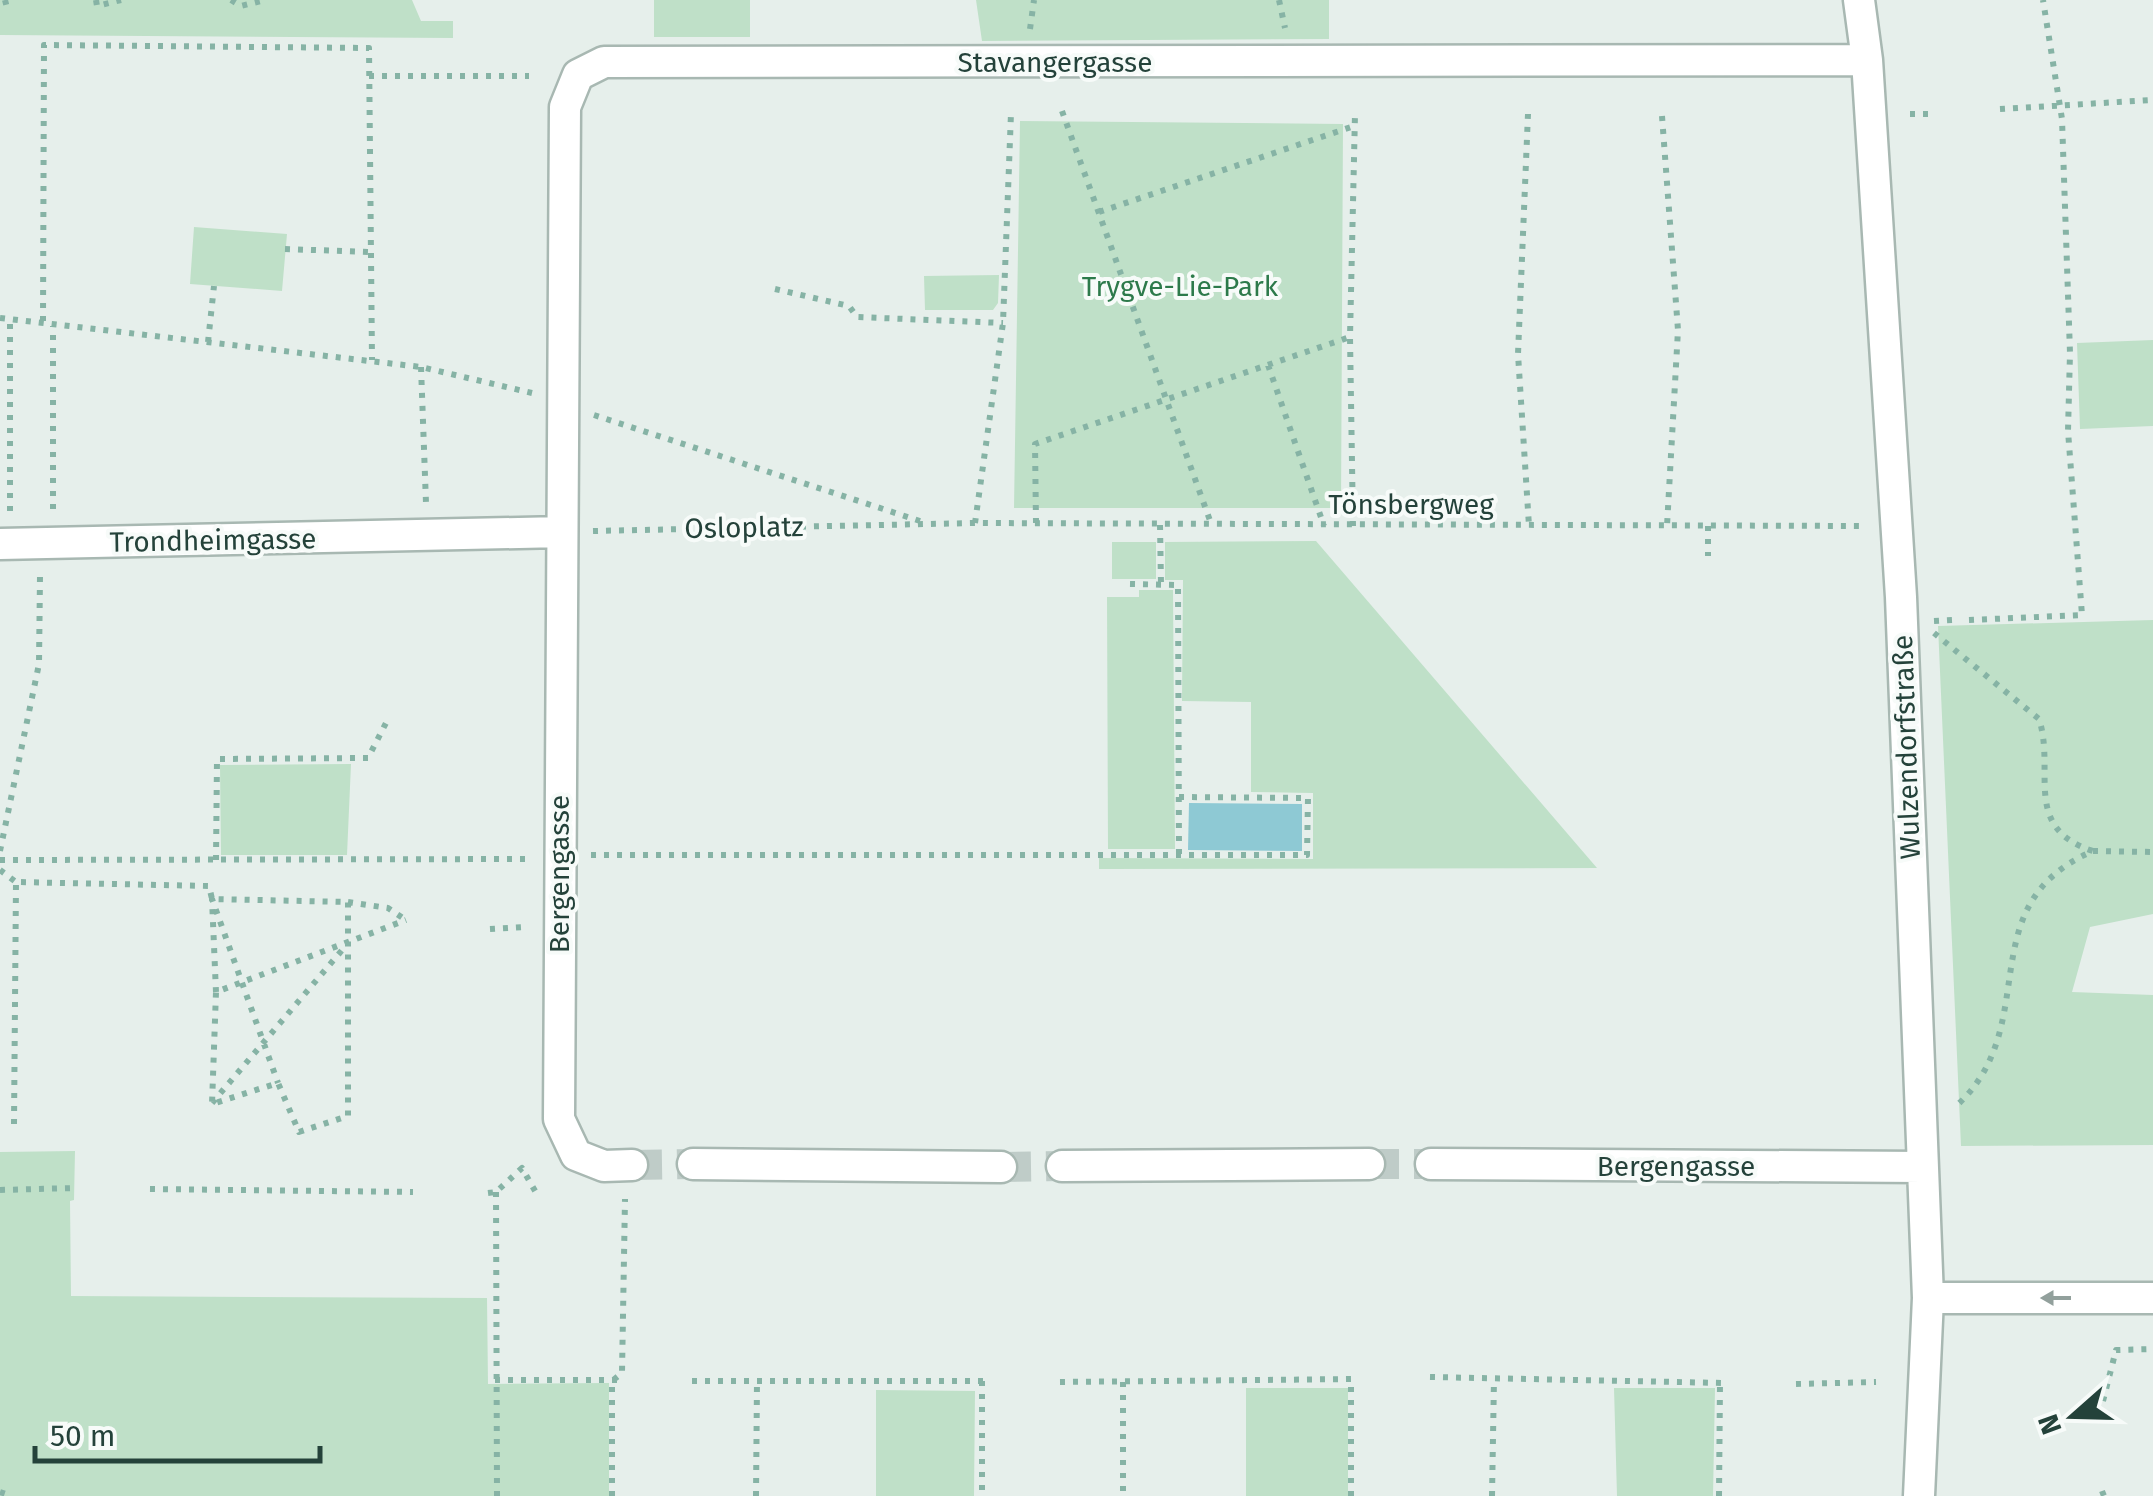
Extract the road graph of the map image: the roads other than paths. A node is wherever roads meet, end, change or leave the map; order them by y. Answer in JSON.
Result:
{"nodes":[{"id":1,"x":1859,"y":0,"type":"edge"},
{"id":2,"x":1867,"y":60,"type":"junction"},
{"id":3,"x":562,"y":532,"type":"junction"},
{"id":4,"x":0,"y":544,"type":"edge"},
{"id":5,"x":693,"y":1164,"type":"tunnel mouth"},
{"id":6,"x":1369,"y":1164,"type":"tunnel mouth"},
{"id":7,"x":1430,"y":1164,"type":"tunnel mouth"},
{"id":8,"x":632,"y":1166,"type":"tunnel mouth"},
{"id":9,"x":1062,"y":1166,"type":"tunnel mouth"},
{"id":10,"x":1001,"y":1167,"type":"tunnel mouth"},
{"id":11,"x":1922,"y":1167,"type":"junction"},
{"id":12,"x":1928,"y":1298,"type":"junction"},
{"id":13,"x":2153,"y":1298,"type":"edge"},
{"id":14,"x":1919,"y":1496,"type":"edge"}],
"edges":[{"from":1,"to":2,"type":"street","name":"Wulzendorfstraße"},
{"from":2,"to":3,"type":"street","name":"Stavangergasse"},
{"from":2,"to":11,"type":"street","name":"Wulzendorfstraße"},
{"from":3,"to":4,"type":"street","name":"Trondheimgasse"},
{"from":3,"to":8,"type":"street","name":"Bergengasse"},
{"from":5,"to":10,"type":"street"},
{"from":6,"to":9,"type":"street"},
{"from":7,"to":11,"type":"street","name":"Bergengasse"},
{"from":11,"to":12,"type":"street","name":"Wulzendorfstraße"},
{"from":13,"to":12,"type":"street","one_way":true},
{"from":12,"to":14,"type":"street","name":"Wulzendorfstraße"}]}
